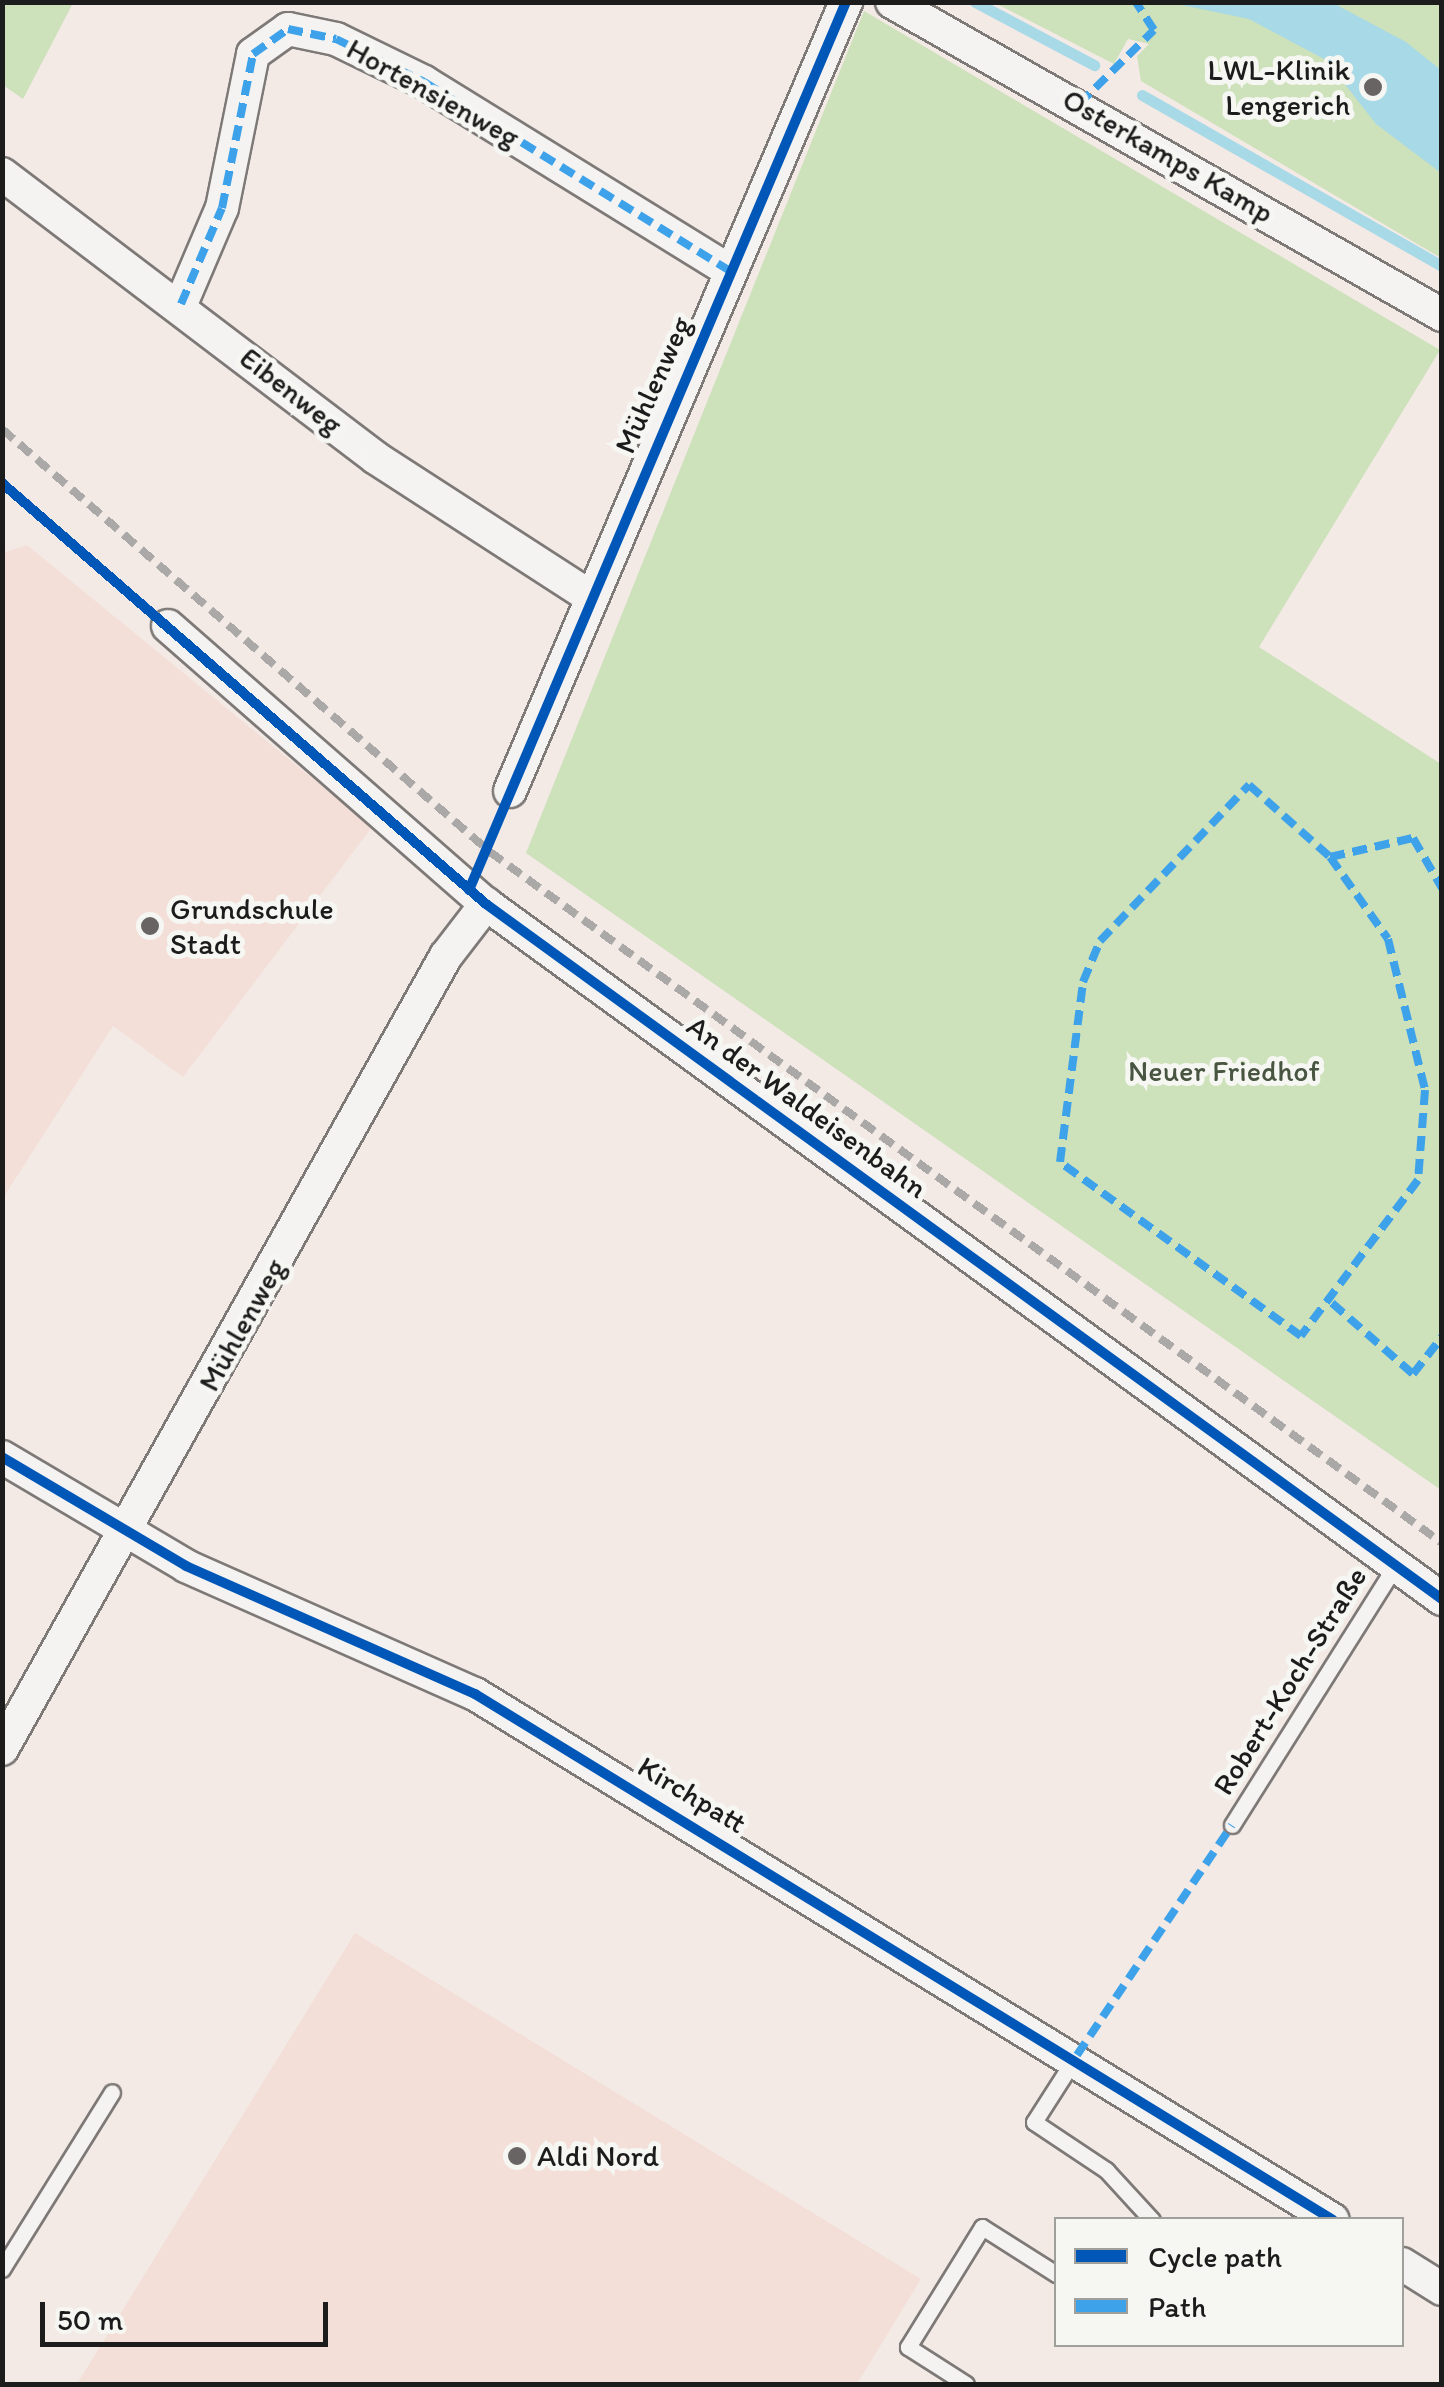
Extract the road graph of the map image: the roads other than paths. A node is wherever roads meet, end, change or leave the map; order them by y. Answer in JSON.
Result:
{"nodes":[{"id":1,"x":846,"y":2,"type":"edge"},
{"id":2,"x":892,"y":2,"type":"edge"},
{"id":3,"x":2,"y":174,"type":"edge"},
{"id":4,"x":730,"y":272,"type":"junction"},
{"id":5,"x":181,"y":304,"type":"junction"},
{"id":6,"x":1442,"y":315,"type":"edge"},
{"id":7,"x":588,"y":595,"type":"junction"},
{"id":8,"x":168,"y":626,"type":"dead end"},
{"id":9,"x":510,"y":790,"type":"dead end"},
{"id":10,"x":486,"y":904,"type":"junction"},
{"id":11,"x":2,"y":1457,"type":"edge"},
{"id":12,"x":127,"y":1535,"type":"junction"},
{"id":13,"x":1394,"y":1566,"type":"junction"},
{"id":14,"x":1442,"y":1599,"type":"edge"},
{"id":15,"x":2,"y":1750,"type":"edge"},
{"id":16,"x":1232,"y":1825,"type":"dead end"},
{"id":17,"x":1077,"y":2055,"type":"junction"},
{"id":18,"x":112,"y":2092,"type":"dead end"},
{"id":19,"x":1149,"y":2217,"type":"edge"},
{"id":20,"x":1328,"y":2217,"type":"edge"},
{"id":21,"x":1404,"y":2265,"type":"edge"},
{"id":22,"x":2,"y":2269,"type":"edge"},
{"id":23,"x":1054,"y":2273,"type":"edge"},
{"id":24,"x":1442,"y":2289,"type":"edge"},
{"id":25,"x":966,"y":2384,"type":"edge"}],
"edges":[{"from":1,"to":4,"type":"street","name":"Mühlenweg"},
{"from":2,"to":6,"type":"street","name":"Osterkamps Kamp"},
{"from":3,"to":5,"type":"street","name":"Eibenweg"},
{"from":4,"to":5,"type":"street","name":"Hortensienweg"},
{"from":4,"to":7,"type":"street","name":"Mühlenweg"},
{"from":5,"to":7,"type":"street","name":"Eibenweg"},
{"from":7,"to":9,"type":"street","name":"Mühlenweg"},
{"from":8,"to":10,"type":"street","name":"An der Waldeisenbahn"},
{"from":10,"to":12,"type":"street","name":"Mühlenweg"},
{"from":10,"to":13,"type":"street","name":"An der Waldeisenbahn"},
{"from":11,"to":12,"type":"street","name":"Kirchpatt"},
{"from":12,"to":15,"type":"street","name":"Mühlenweg"},
{"from":12,"to":17,"type":"street","name":"Kirchpatt"},
{"from":13,"to":14,"type":"street","name":"An der Waldeisenbahn"},
{"from":13,"to":16,"type":"lane","name":"Robert-Koch-Straße"},
{"from":17,"to":19,"type":"lane"},
{"from":17,"to":20,"type":"street","name":"Kirchpatt"},
{"from":18,"to":22,"type":"lane"},
{"from":21,"to":24,"type":"street"},
{"from":23,"to":25,"type":"lane"}]}
